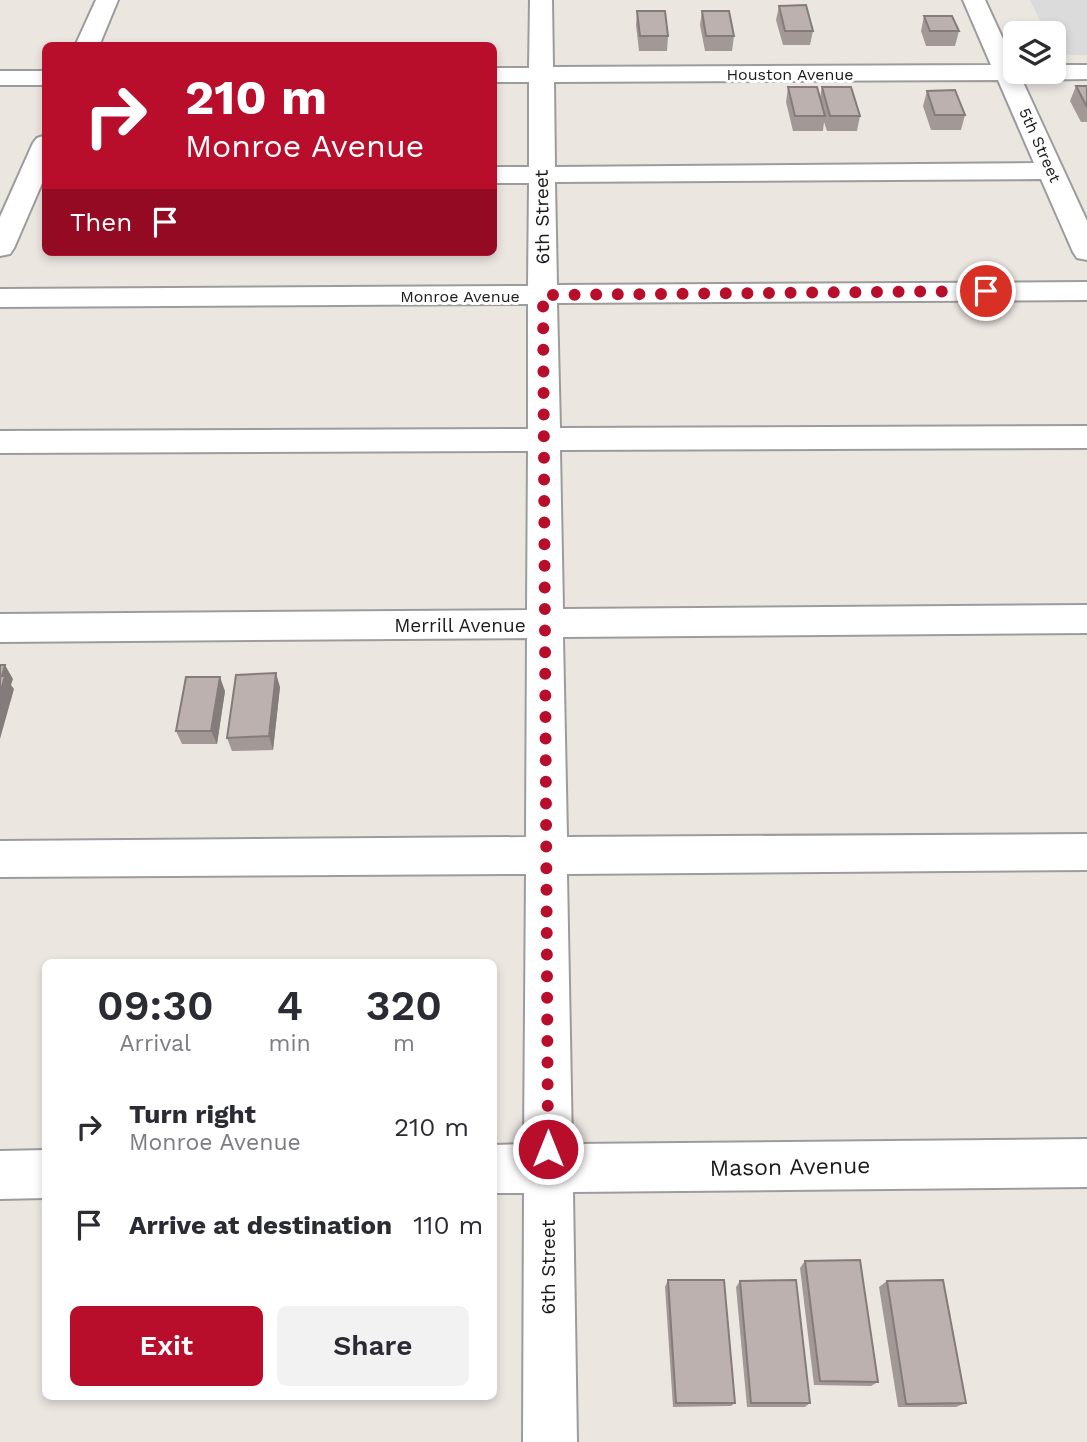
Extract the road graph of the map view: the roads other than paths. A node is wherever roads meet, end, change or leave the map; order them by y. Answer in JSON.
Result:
{"nodes":[{"id":1,"x":107,"y":0,"type":"edge"},
{"id":2,"x":541,"y":0,"type":"edge"},
{"id":3,"x":974,"y":0,"type":"edge"},
{"id":4,"x":89,"y":42,"type":"edge"},
{"id":5,"x":1003,"y":62,"type":"edge"},
{"id":6,"x":1066,"y":72,"type":"edge"},
{"id":7,"x":1087,"y":72,"type":"edge"},
{"id":8,"x":1003,"y":73,"type":"edge"},
{"id":9,"x":497,"y":75,"type":"edge"},
{"id":10,"x":541,"y":76,"type":"junction"},
{"id":11,"x":0,"y":78,"type":"edge"},
{"id":12,"x":42,"y":78,"type":"edge"},
{"id":13,"x":1013,"y":84,"type":"edge"},
{"id":14,"x":1051,"y":171,"type":"junction"},
{"id":15,"x":542,"y":175,"type":"junction"},
{"id":16,"x":497,"y":176,"type":"edge"},
{"id":17,"x":0,"y":177,"type":"edge"},
{"id":18,"x":38,"y":177,"type":"edge"},
{"id":19,"x":0,"y":247,"type":"edge"},
{"id":20,"x":1087,"y":252,"type":"edge"},
{"id":21,"x":1087,"y":291,"type":"edge"},
{"id":22,"x":543,"y":295,"type":"junction"},
{"id":23,"x":0,"y":298,"type":"edge"},
{"id":24,"x":1087,"y":437,"type":"edge"},
{"id":25,"x":544,"y":441,"type":"junction"},
{"id":26,"x":0,"y":442,"type":"edge"},
{"id":27,"x":1087,"y":619,"type":"edge"},
{"id":28,"x":545,"y":624,"type":"junction"},
{"id":29,"x":0,"y":628,"type":"edge"},
{"id":30,"x":1087,"y":852,"type":"edge"},
{"id":31,"x":546,"y":856,"type":"junction"},
{"id":32,"x":0,"y":859,"type":"edge"},
{"id":33,"x":1087,"y":1163,"type":"edge"},
{"id":34,"x":548,"y":1168,"type":"junction"},
{"id":35,"x":497,"y":1169,"type":"edge"},
{"id":36,"x":42,"y":1174,"type":"edge"},
{"id":37,"x":0,"y":1175,"type":"edge"},
{"id":38,"x":550,"y":1442,"type":"edge"}],
"edges":[{"from":1,"to":4,"type":"street"},
{"from":2,"to":10,"type":"street","name":"6th Street"},
{"from":3,"to":5,"type":"street","name":"5th Street"},
{"from":6,"to":7,"type":"street","name":"Houston Avenue"},
{"from":8,"to":10,"type":"street","name":"Houston Avenue"},
{"from":9,"to":10,"type":"street","name":"Houston Avenue"},
{"from":10,"to":15,"type":"street","name":"6th Street"},
{"from":11,"to":12,"type":"street"},
{"from":13,"to":14,"type":"street","name":"5th Street"},
{"from":14,"to":15,"type":"street"},
{"from":14,"to":20,"type":"street","name":"5th Street"},
{"from":15,"to":16,"type":"street"},
{"from":15,"to":22,"type":"street","name":"6th Street"},
{"from":17,"to":18,"type":"street"},
{"from":18,"to":19,"type":"street"},
{"from":21,"to":22,"type":"street","name":"Monroe Avenue"},
{"from":22,"to":23,"type":"street","name":"Monroe Avenue"},
{"from":22,"to":25,"type":"street","name":"6th Street"},
{"from":24,"to":25,"type":"street"},
{"from":25,"to":26,"type":"street"},
{"from":25,"to":28,"type":"street","name":"6th Street"},
{"from":27,"to":28,"type":"street","name":"Merrill Avenue"},
{"from":28,"to":29,"type":"street","name":"Merrill Avenue"},
{"from":28,"to":31,"type":"street","name":"6th Street"},
{"from":30,"to":31,"type":"street"},
{"from":31,"to":32,"type":"street"},
{"from":31,"to":34,"type":"street","name":"6th Street"},
{"from":33,"to":34,"type":"street","name":"Mason Avenue"},
{"from":34,"to":35,"type":"street","name":"Mason Avenue"},
{"from":34,"to":38,"type":"street","name":"6th Street"},
{"from":36,"to":37,"type":"street"}]}
